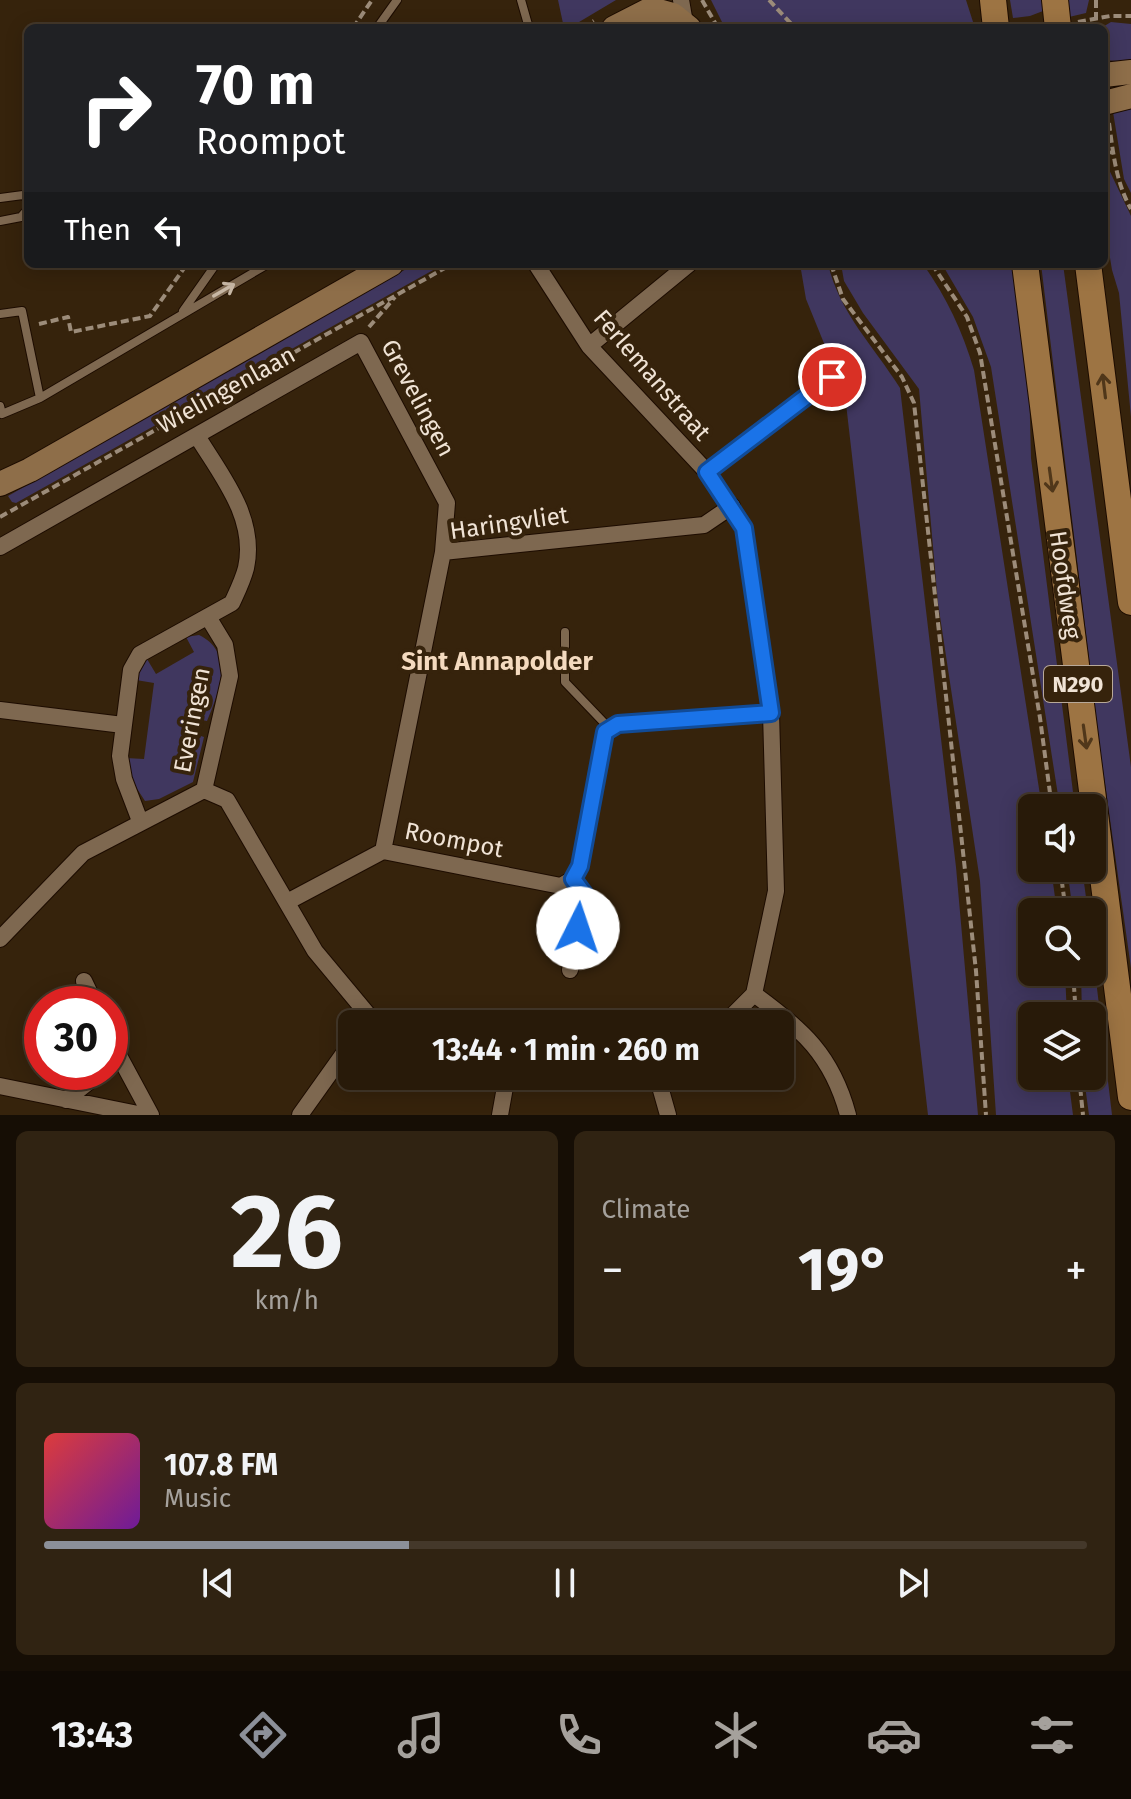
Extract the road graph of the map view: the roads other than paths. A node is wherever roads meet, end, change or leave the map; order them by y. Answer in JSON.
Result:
{"nodes":[{"id":1,"x":397,"y":0,"type":"edge"},
{"id":2,"x":521,"y":0,"type":"edge"},
{"id":3,"x":993,"y":0,"type":"edge"},
{"id":4,"x":1055,"y":0,"type":"edge"},
{"id":5,"x":655,"y":4,"type":"edge"},
{"id":6,"x":685,"y":17,"type":"edge"},
{"id":7,"x":380,"y":24,"type":"edge"},
{"id":8,"x":528,"y":24,"type":"edge"},
{"id":9,"x":621,"y":24,"type":"edge"},
{"id":10,"x":996,"y":24,"type":"edge"},
{"id":11,"x":1058,"y":24,"type":"edge"},
{"id":12,"x":1131,"y":72,"type":"edge"},
{"id":13,"x":1108,"y":75,"type":"edge"},
{"id":14,"x":1131,"y":96,"type":"edge"},
{"id":15,"x":1108,"y":101,"type":"edge"},
{"id":16,"x":24,"y":196,"type":"edge"},
{"id":17,"x":0,"y":198,"type":"edge"},
{"id":18,"x":24,"y":214,"type":"edge"},
{"id":19,"x":0,"y":221,"type":"edge"},
{"id":20,"x":213,"y":268,"type":"edge"},
{"id":21,"x":261,"y":268,"type":"edge"},
{"id":22,"x":384,"y":268,"type":"edge"},
{"id":23,"x":539,"y":268,"type":"edge"},
{"id":24,"x":684,"y":268,"type":"edge"},
{"id":25,"x":1026,"y":268,"type":"edge"},
{"id":26,"x":1089,"y":268,"type":"edge"},
{"id":27,"x":0,"y":314,"type":"edge"},
{"id":28,"x":181,"y":315,"type":"junction"},
{"id":29,"x":589,"y":346,"type":"junction"},
{"id":30,"x":832,"y":377,"type":"dead end"},
{"id":31,"x":40,"y":398,"type":"junction"},
{"id":32,"x":0,"y":406,"type":"edge"},
{"id":33,"x":197,"y":436,"type":"junction"},
{"id":34,"x":707,"y":472,"type":"junction"},
{"id":35,"x":0,"y":484,"type":"edge"},
{"id":36,"x":732,"y":506,"type":"junction"},
{"id":37,"x":0,"y":547,"type":"edge"},
{"id":38,"x":443,"y":552,"type":"junction"},
{"id":39,"x":1131,"y":602,"type":"edge"},
{"id":40,"x":208,"y":617,"type":"junction"},
{"id":41,"x":565,"y":632,"type":"dead end"},
{"id":42,"x":0,"y":710,"type":"edge"},
{"id":43,"x":771,"y":713,"type":"junction"},
{"id":44,"x":123,"y":725,"type":"junction"},
{"id":45,"x":610,"y":729,"type":"junction"},
{"id":46,"x":204,"y":790,"type":"junction"},
{"id":47,"x":140,"y":821,"type":"junction"},
{"id":48,"x":383,"y":851,"type":"junction"},
{"id":49,"x":573,"y":879,"type":"junction"},
{"id":50,"x":287,"y":902,"type":"junction"},
{"id":51,"x":0,"y":939,"type":"edge"},
{"id":52,"x":570,"y":970,"type":"dead end"},
{"id":53,"x":84,"y":981,"type":"dead end"},
{"id":54,"x":86,"y":986,"type":"edge"},
{"id":55,"x":754,"y":994,"type":"junction"},
{"id":56,"x":362,"y":1010,"type":"edge"},
{"id":57,"x":738,"y":1010,"type":"edge"},
{"id":58,"x":338,"y":1062,"type":"edge"},
{"id":59,"x":128,"y":1082,"type":"edge"},
{"id":60,"x":0,"y":1086,"type":"edge"},
{"id":61,"x":78,"y":1090,"type":"edge"},
{"id":62,"x":504,"y":1090,"type":"edge"},
{"id":63,"x":661,"y":1090,"type":"edge"},
{"id":64,"x":1131,"y":1097,"type":"edge"},
{"id":65,"x":66,"y":1100,"type":"junction"},
{"id":66,"x":143,"y":1115,"type":"edge"},
{"id":67,"x":151,"y":1115,"type":"edge"},
{"id":68,"x":300,"y":1115,"type":"edge"},
{"id":69,"x":500,"y":1115,"type":"edge"},
{"id":70,"x":668,"y":1115,"type":"edge"},
{"id":71,"x":848,"y":1115,"type":"edge"}],
"edges":[{"from":1,"to":7,"type":"lane"},
{"from":2,"to":8,"type":"lane"},
{"from":3,"to":10,"type":"main road"},
{"from":4,"to":11,"type":"main road"},
{"from":5,"to":6,"type":"street"},
{"from":5,"to":9,"type":"street"},
{"from":12,"to":13,"type":"street"},
{"from":14,"to":15,"type":"street"},
{"from":16,"to":17,"type":"lane"},
{"from":18,"to":19,"type":"lane"},
{"from":20,"to":28,"type":"lane"},
{"from":28,"to":21,"type":"lane","one_way":true},
{"from":22,"to":35,"type":"street","name":"Wielingenlaan"},
{"from":23,"to":29,"type":"street","name":"Ferlemanstraat"},
{"from":24,"to":29,"type":"street"},
{"from":25,"to":64,"type":"main road","name":"Hoofdweg","number":"N290","one_way":true},
{"from":39,"to":26,"type":"main road","one_way":true},
{"from":27,"to":31,"type":"lane"},
{"from":28,"to":31,"type":"lane"},
{"from":29,"to":34,"type":"street","name":"Ferlemanstraat"},
{"from":30,"to":34,"type":"street"},
{"from":31,"to":32,"type":"lane"},
{"from":33,"to":37,"type":"street","name":"Grevelingen"},
{"from":33,"to":38,"type":"street","name":"Grevelingen"},
{"from":33,"to":40,"type":"street","name":"Everingen"},
{"from":34,"to":36,"type":"street","name":"Ferlemanstraat"},
{"from":36,"to":38,"type":"street","name":"Haringvliet"},
{"from":36,"to":43,"type":"street","name":"Ferlemanstraat"},
{"from":38,"to":48,"type":"street","name":"Haringvliet"},
{"from":40,"to":44,"type":"street","name":"Everingen"},
{"from":40,"to":46,"type":"street","name":"Everingen"},
{"from":41,"to":45,"type":"lane"},
{"from":42,"to":44,"type":"street"},
{"from":43,"to":45,"type":"street"},
{"from":43,"to":55,"type":"street","name":"Ferlemanstraat"},
{"from":44,"to":47,"type":"street","name":"Everingen"},
{"from":45,"to":49,"type":"street"},
{"from":46,"to":47,"type":"street"},
{"from":46,"to":50,"type":"street"},
{"from":47,"to":51,"type":"street"},
{"from":48,"to":49,"type":"street","name":"Roompot"},
{"from":48,"to":50,"type":"street","name":"Roompot"},
{"from":49,"to":52,"type":"street"},
{"from":50,"to":56,"type":"street"},
{"from":53,"to":54,"type":"street"},
{"from":55,"to":57,"type":"street"},
{"from":55,"to":71,"type":"street"},
{"from":58,"to":68,"type":"street"},
{"from":59,"to":67,"type":"street"},
{"from":60,"to":65,"type":"street"},
{"from":61,"to":65,"type":"street"},
{"from":62,"to":69,"type":"street"},
{"from":63,"to":70,"type":"street"},
{"from":65,"to":66,"type":"street"}]}
